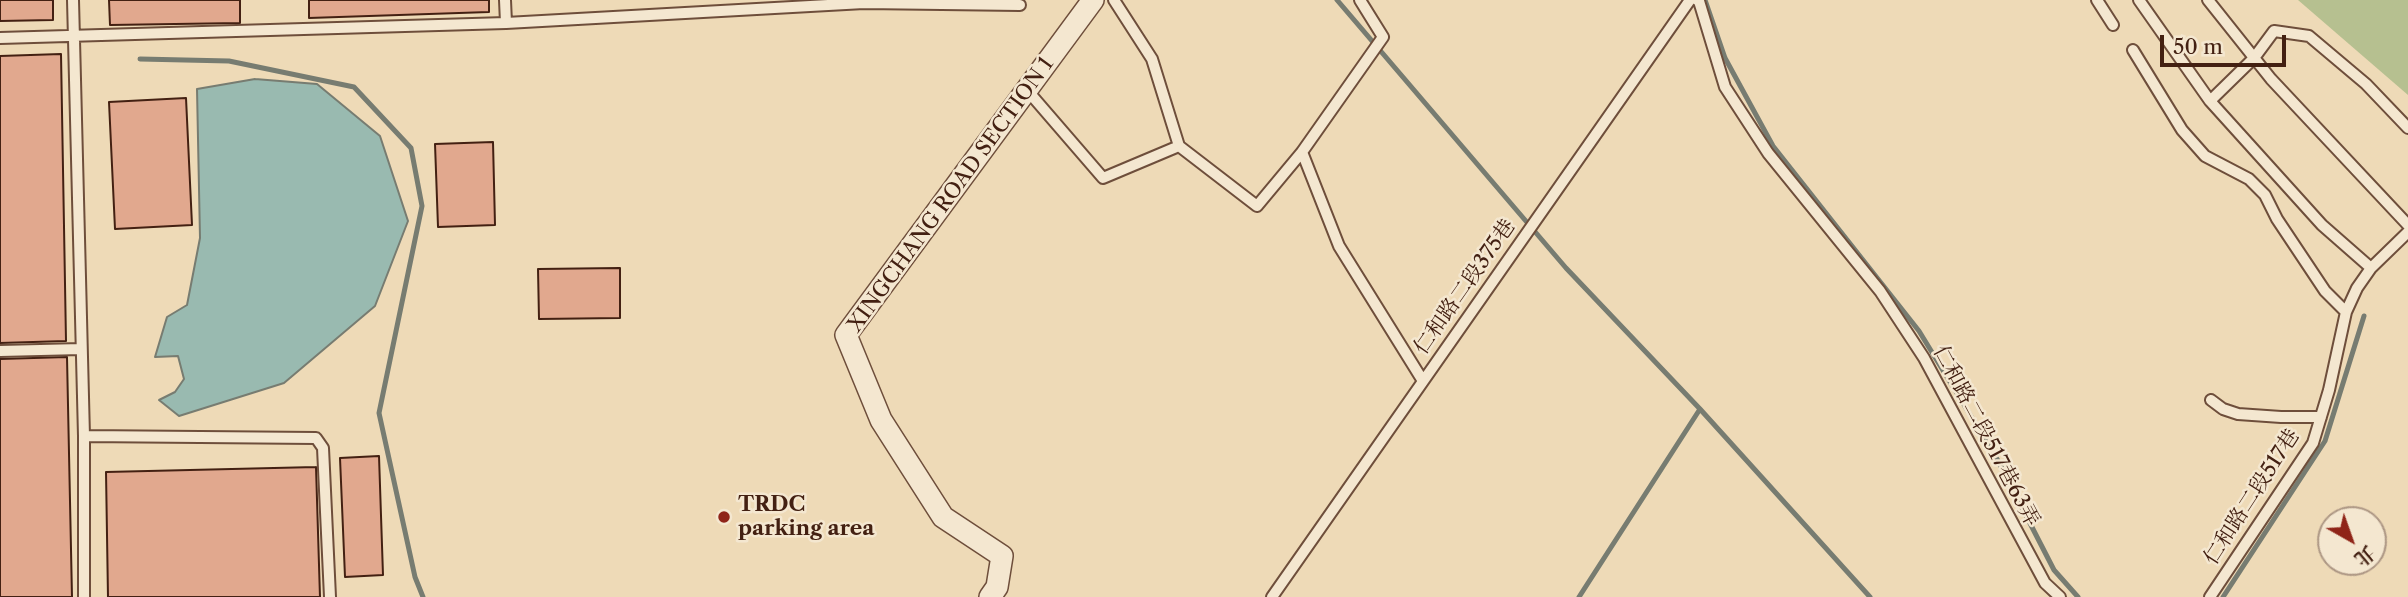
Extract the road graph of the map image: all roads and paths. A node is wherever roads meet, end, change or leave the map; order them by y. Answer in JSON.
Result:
{"nodes":[{"id":1,"x":74,"y":0,"type":"edge"},
{"id":2,"x":505,"y":0,"type":"edge"},
{"id":3,"x":1093,"y":0,"type":"edge"},
{"id":4,"x":1114,"y":0,"type":"edge"},
{"id":5,"x":1360,"y":0,"type":"edge"},
{"id":6,"x":1690,"y":0,"type":"edge"},
{"id":7,"x":1696,"y":0,"type":"edge"},
{"id":8,"x":2097,"y":0,"type":"edge"},
{"id":9,"x":2138,"y":0,"type":"edge"},
{"id":10,"x":2208,"y":0,"type":"edge"},
{"id":11,"x":1020,"y":5,"type":"dead end"},
{"id":12,"x":506,"y":23,"type":"junction"},
{"id":13,"x":2113,"y":25,"type":"dead end"},
{"id":14,"x":74,"y":37,"type":"junction"},
{"id":15,"x":0,"y":38,"type":"edge"},
{"id":16,"x":2133,"y":50,"type":"dead end"},
{"id":17,"x":2254,"y":58,"type":"junction"},
{"id":18,"x":1027,"y":90,"type":"junction"},
{"id":19,"x":2210,"y":102,"type":"junction"},
{"id":20,"x":2408,"y":128,"type":"edge"},
{"id":21,"x":1179,"y":146,"type":"junction"},
{"id":22,"x":1302,"y":152,"type":"junction"},
{"id":23,"x":2408,"y":225,"type":"edge"},
{"id":24,"x":2408,"y":232,"type":"edge"},
{"id":25,"x":2371,"y":268,"type":"junction"},
{"id":26,"x":2346,"y":312,"type":"junction"},
{"id":27,"x":82,"y":349,"type":"junction"},
{"id":28,"x":0,"y":351,"type":"edge"},
{"id":29,"x":1423,"y":381,"type":"junction"},
{"id":30,"x":2211,"y":400,"type":"dead end"},
{"id":31,"x":2320,"y":417,"type":"junction"},
{"id":32,"x":83,"y":436,"type":"junction"},
{"id":33,"x":83,"y":597,"type":"edge"},
{"id":34,"x":330,"y":597,"type":"edge"},
{"id":35,"x":990,"y":597,"type":"edge"},
{"id":36,"x":1272,"y":597,"type":"edge"},
{"id":37,"x":2060,"y":597,"type":"edge"},
{"id":38,"x":2210,"y":597,"type":"edge"}],
"edges":[{"from":1,"to":14,"type":"lane"},
{"from":2,"to":12,"type":"lane"},
{"from":3,"to":18,"type":"street","name":"XINGCHANG ROAD SECTION 1"},
{"from":4,"to":21,"type":"lane"},
{"from":5,"to":22,"type":"lane"},
{"from":6,"to":29,"type":"lane","name":"仁和路二段375巷"},
{"from":7,"to":37,"type":"lane","name":"仁和路二段517巷63弄"},
{"from":8,"to":13,"type":"lane"},
{"from":9,"to":19,"type":"lane"},
{"from":10,"to":17,"type":"lane"},
{"from":11,"to":12,"type":"lane"},
{"from":12,"to":14,"type":"lane"},
{"from":14,"to":15,"type":"lane"},
{"from":14,"to":27,"type":"lane"},
{"from":16,"to":26,"type":"lane"},
{"from":17,"to":19,"type":"lane"},
{"from":17,"to":20,"type":"lane"},
{"from":17,"to":23,"type":"lane"},
{"from":18,"to":21,"type":"lane"},
{"from":18,"to":35,"type":"street","name":"XINGCHANG ROAD SECTION 1"},
{"from":19,"to":25,"type":"lane"},
{"from":21,"to":22,"type":"lane"},
{"from":22,"to":29,"type":"lane"},
{"from":24,"to":25,"type":"lane","name":"仁和路二段517巷"},
{"from":25,"to":26,"type":"lane","name":"仁和路二段517巷"},
{"from":26,"to":31,"type":"lane","name":"仁和路二段517巷"},
{"from":27,"to":28,"type":"lane"},
{"from":27,"to":32,"type":"lane"},
{"from":29,"to":36,"type":"lane","name":"仁和路二段375巷"},
{"from":30,"to":31,"type":"lane"},
{"from":31,"to":38,"type":"lane","name":"仁和路二段517巷"},
{"from":32,"to":33,"type":"lane"},
{"from":32,"to":34,"type":"lane"}]}
